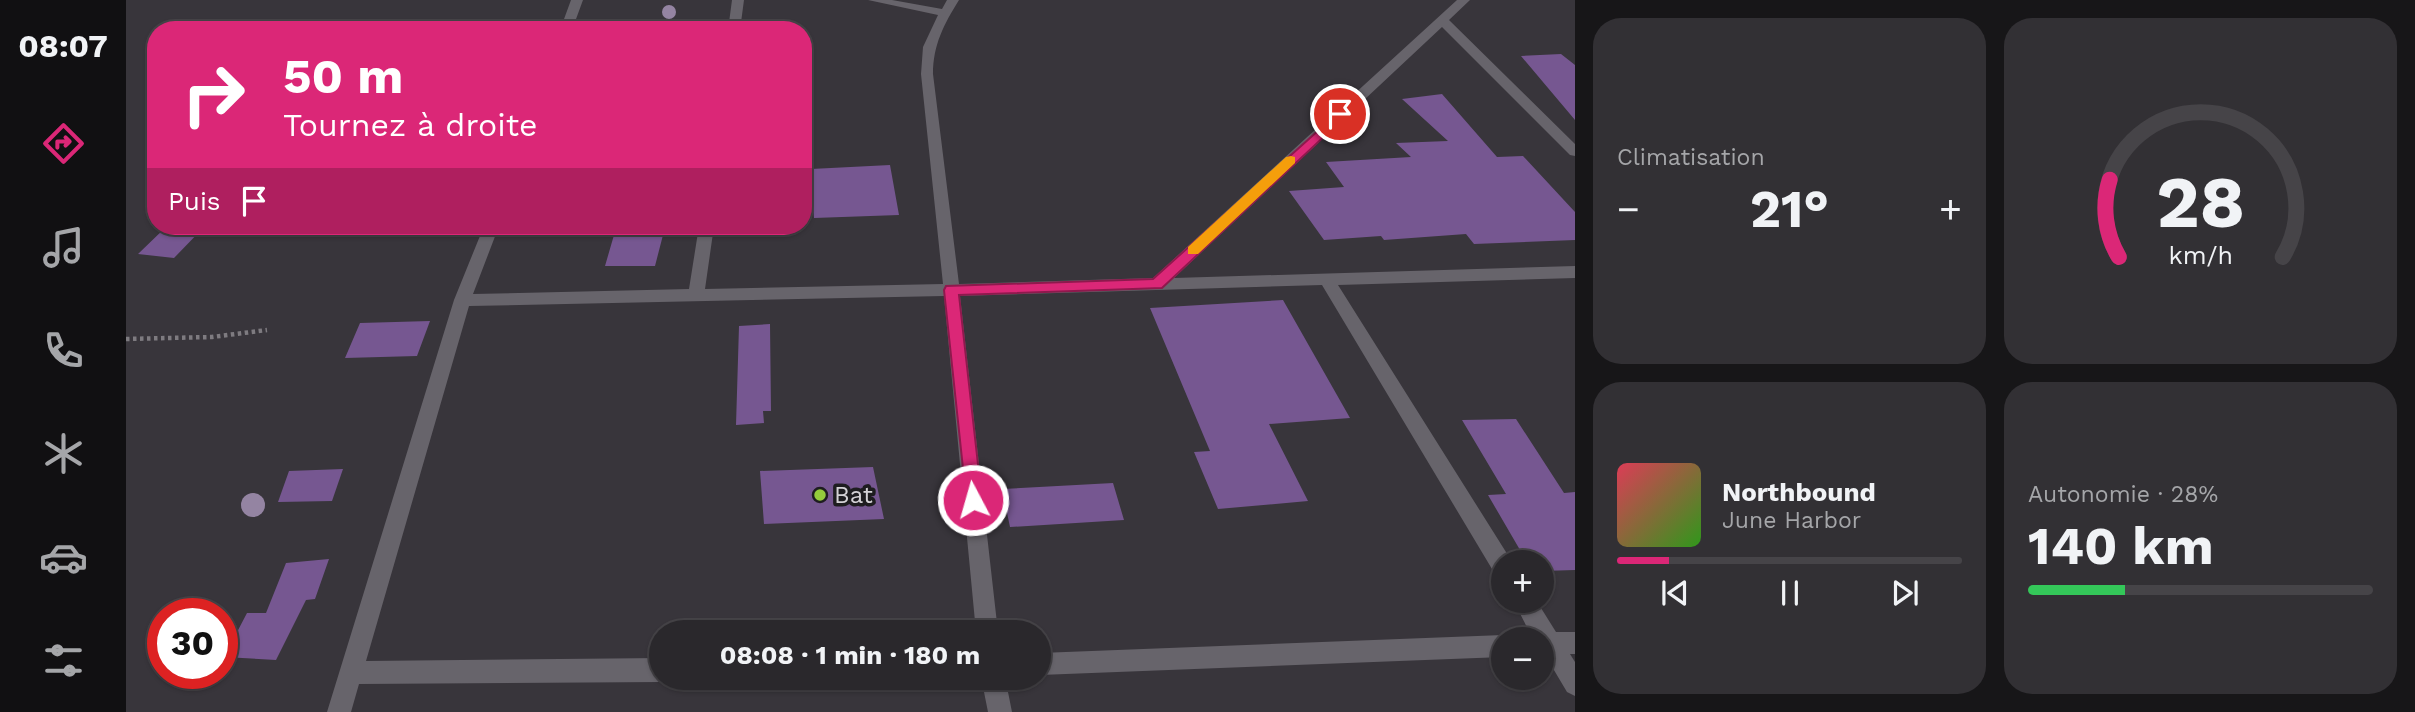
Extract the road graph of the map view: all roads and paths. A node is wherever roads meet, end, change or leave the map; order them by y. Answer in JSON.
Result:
{"nodes":[{"id":1,"x":578,"y":0,"type":"edge"},
{"id":2,"x":738,"y":0,"type":"edge"},
{"id":3,"x":874,"y":0,"type":"edge"},
{"id":4,"x":1464,"y":0,"type":"edge"},
{"id":5,"x":949,"y":6,"type":"edge"},
{"id":6,"x":1442,"y":20,"type":"junction"},
{"id":7,"x":570,"y":21,"type":"edge"},
{"id":8,"x":735,"y":21,"type":"edge"},
{"id":9,"x":1575,"y":152,"type":"edge"},
{"id":10,"x":487,"y":235,"type":"edge"},
{"id":11,"x":705,"y":235,"type":"edge"},
{"id":12,"x":1575,"y":272,"type":"edge"},
{"id":13,"x":1326,"y":279,"type":"junction"},
{"id":14,"x":1157,"y":284,"type":"junction"},
{"id":15,"x":951,"y":290,"type":"junction"},
{"id":16,"x":696,"y":296,"type":"junction"},
{"id":17,"x":462,"y":300,"type":"junction"},
{"id":18,"x":267,"y":330,"type":"dead end"},
{"id":19,"x":126,"y":339,"type":"edge"},
{"id":20,"x":1493,"y":550,"type":"edge"},
{"id":21,"x":986,"y":620,"type":"edge"},
{"id":22,"x":1575,"y":643,"type":"edge"},
{"id":23,"x":1554,"y":644,"type":"edge"},
{"id":24,"x":1491,"y":646,"type":"edge"},
{"id":25,"x":1554,"y":655,"type":"edge"},
{"id":26,"x":1051,"y":664,"type":"edge"},
{"id":27,"x":649,"y":670,"type":"edge"},
{"id":28,"x":352,"y":673,"type":"junction"},
{"id":29,"x":1575,"y":684,"type":"edge"},
{"id":30,"x":996,"y":690,"type":"edge"},
{"id":31,"x":339,"y":712,"type":"edge"},
{"id":32,"x":1000,"y":712,"type":"edge"}],
"edges":[{"from":1,"to":7,"type":"street"},
{"from":2,"to":8,"type":"street"},
{"from":3,"to":5,"type":"street"},
{"from":4,"to":6,"type":"street"},
{"from":5,"to":15,"type":"street"},
{"from":6,"to":9,"type":"street"},
{"from":6,"to":14,"type":"street"},
{"from":10,"to":17,"type":"street"},
{"from":11,"to":16,"type":"street"},
{"from":12,"to":13,"type":"street"},
{"from":13,"to":14,"type":"street"},
{"from":13,"to":20,"type":"street"},
{"from":14,"to":15,"type":"street"},
{"from":15,"to":16,"type":"street"},
{"from":15,"to":21,"type":"street"},
{"from":16,"to":17,"type":"street"},
{"from":17,"to":28,"type":"street"},
{"from":18,"to":19,"type":"path"},
{"from":22,"to":23,"type":"street"},
{"from":24,"to":26,"type":"street"},
{"from":25,"to":29,"type":"street"},
{"from":27,"to":28,"type":"street"},
{"from":28,"to":31,"type":"street"},
{"from":30,"to":32,"type":"street"}]}
